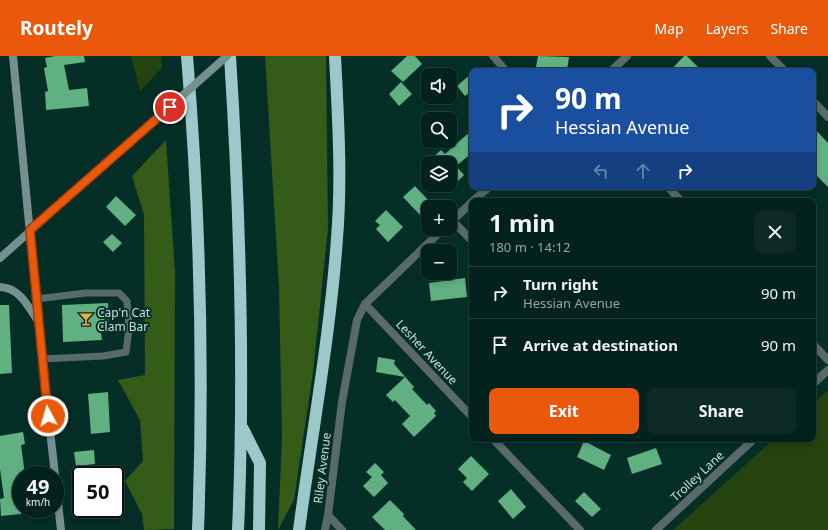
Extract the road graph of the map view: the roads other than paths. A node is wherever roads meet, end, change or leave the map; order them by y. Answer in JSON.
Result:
{"nodes":[{"id":1,"x":13,"y":56,"type":"edge"},
{"id":2,"x":187,"y":56,"type":"edge"},
{"id":3,"x":228,"y":56,"type":"edge"},
{"id":4,"x":335,"y":56,"type":"edge"},
{"id":5,"x":493,"y":56,"type":"edge"},
{"id":6,"x":627,"y":56,"type":"edge"},
{"id":7,"x":770,"y":56,"type":"edge"},
{"id":8,"x":503,"y":68,"type":"edge"},
{"id":9,"x":614,"y":68,"type":"edge"},
{"id":10,"x":781,"y":68,"type":"edge"},
{"id":11,"x":816,"y":104,"type":"edge"},
{"id":12,"x":828,"y":117,"type":"edge"},
{"id":13,"x":485,"y":190,"type":"edge"},
{"id":14,"x":671,"y":190,"type":"edge"},
{"id":15,"x":477,"y":198,"type":"edge"},
{"id":16,"x":678,"y":198,"type":"edge"},
{"id":17,"x":469,"y":206,"type":"edge"},
{"id":18,"x":457,"y":217,"type":"edge"},
{"id":19,"x":457,"y":227,"type":"edge"},
{"id":20,"x":30,"y":230,"type":"junction"},
{"id":21,"x":436,"y":236,"type":"edge"},
{"id":22,"x":469,"y":238,"type":"edge"},
{"id":23,"x":0,"y":258,"type":"edge"},
{"id":24,"x":0,"y":287,"type":"edge"},
{"id":25,"x":36,"y":299,"type":"junction"},
{"id":26,"x":365,"y":304,"type":"junction"},
{"id":27,"x":38,"y":322,"type":"junction"},
{"id":28,"x":816,"y":347,"type":"edge"},
{"id":29,"x":42,"y":359,"type":"junction"},
{"id":30,"x":828,"y":360,"type":"edge"},
{"id":31,"x":828,"y":370,"type":"edge"},
{"id":32,"x":816,"y":381,"type":"edge"},
{"id":33,"x":469,"y":414,"type":"edge"},
{"id":34,"x":242,"y":428,"type":"junction"},
{"id":35,"x":496,"y":442,"type":"edge"},
{"id":36,"x":751,"y":442,"type":"edge"},
{"id":37,"x":54,"y":466,"type":"edge"},
{"id":38,"x":328,"y":515,"type":"junction"},
{"id":39,"x":60,"y":518,"type":"edge"},
{"id":40,"x":61,"y":530,"type":"edge"},
{"id":41,"x":198,"y":530,"type":"edge"},
{"id":42,"x":238,"y":530,"type":"edge"},
{"id":43,"x":259,"y":530,"type":"edge"},
{"id":44,"x":299,"y":530,"type":"edge"},
{"id":45,"x":325,"y":530,"type":"edge"},
{"id":46,"x":342,"y":530,"type":"edge"},
{"id":47,"x":580,"y":530,"type":"edge"},
{"id":48,"x":656,"y":530,"type":"edge"}],
"edges":[{"from":1,"to":20,"type":"main road"},
{"from":2,"to":41,"type":"highway"},
{"from":3,"to":20,"type":"main road","bridge":true},
{"from":3,"to":34,"type":"highway"},
{"from":4,"to":44,"type":"highway"},
{"from":5,"to":8,"type":"street"},
{"from":6,"to":9,"type":"street"},
{"from":7,"to":10,"type":"street"},
{"from":11,"to":12,"type":"street"},
{"from":13,"to":15,"type":"street"},
{"from":14,"to":16,"type":"street"},
{"from":17,"to":18,"type":"street"},
{"from":19,"to":22,"type":"street"},
{"from":20,"to":23,"type":"main road"},
{"from":20,"to":25,"type":"main road"},
{"from":21,"to":26,"type":"street"},
{"from":24,"to":27,"type":"main road"},
{"from":25,"to":27,"type":"main road"},
{"from":25,"to":29,"type":"lane"},
{"from":26,"to":33,"type":"street","name":"Lesher Avenue"},
{"from":26,"to":38,"type":"street","name":"Riley Avenue"},
{"from":27,"to":29,"type":"main road"},
{"from":28,"to":30,"type":"street"},
{"from":29,"to":37,"type":"main road"},
{"from":31,"to":32,"type":"street"},
{"from":34,"to":42,"type":"highway"},
{"from":34,"to":43,"type":"highway"},
{"from":35,"to":47,"type":"street"},
{"from":36,"to":48,"type":"street","name":"Trolley Lane"},
{"from":38,"to":45,"type":"street"},
{"from":38,"to":46,"type":"street","name":"Riley Avenue"},
{"from":39,"to":40,"type":"main road"}]}
